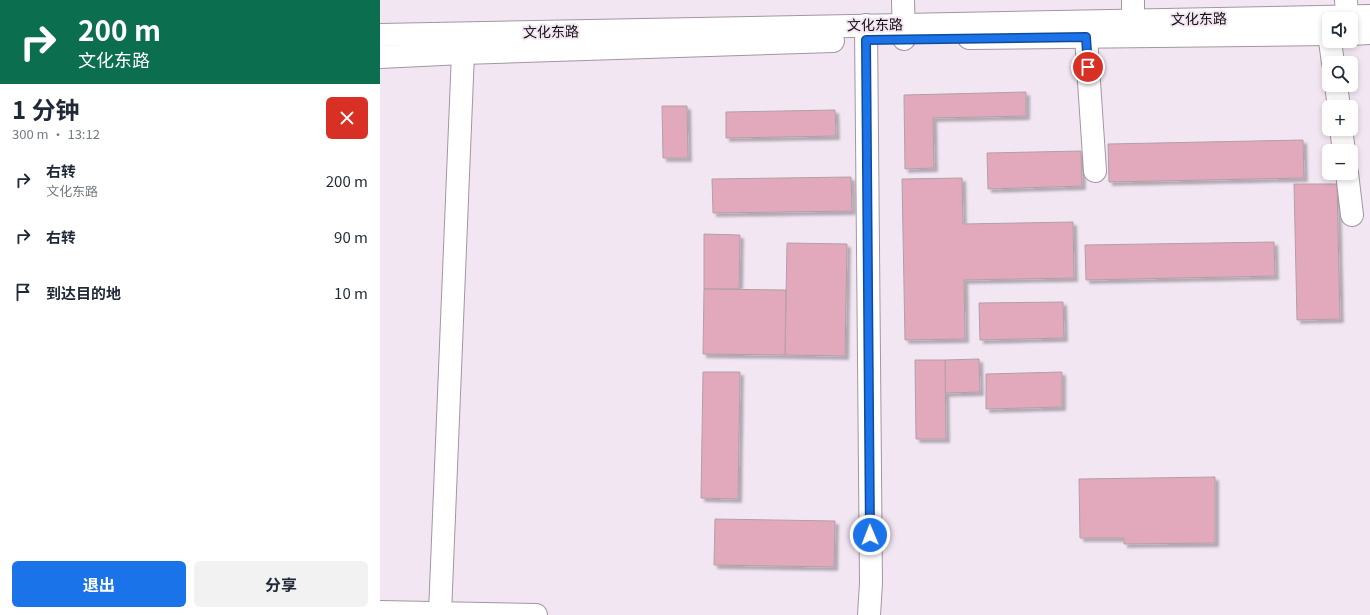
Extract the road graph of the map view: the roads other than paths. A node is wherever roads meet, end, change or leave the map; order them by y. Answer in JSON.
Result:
{"nodes":[{"id":1,"x":904,"y":0,"type":"edge"},
{"id":2,"x":1133,"y":10,"type":"edge"},
{"id":3,"x":1322,"y":15,"type":"edge"},
{"id":4,"x":1358,"y":16,"type":"edge"},
{"id":5,"x":1370,"y":16,"type":"edge"},
{"id":6,"x":1358,"y":24,"type":"edge"},
{"id":7,"x":904,"y":32,"type":"junction"},
{"id":8,"x":866,"y":33,"type":"junction"},
{"id":9,"x":1370,"y":33,"type":"edge"},
{"id":10,"x":1322,"y":34,"type":"edge"},
{"id":11,"x":380,"y":35,"type":"edge"},
{"id":12,"x":1086,"y":37,"type":"junction"},
{"id":13,"x":463,"y":53,"type":"junction"},
{"id":14,"x":380,"y":57,"type":"edge"},
{"id":15,"x":1095,"y":172,"type":"dead end"},
{"id":16,"x":1348,"y":180,"type":"edge"},
{"id":17,"x":1352,"y":215,"type":"dead end"},
{"id":18,"x":380,"y":612,"type":"edge"},
{"id":19,"x":440,"y":613,"type":"junction"},
{"id":20,"x":536,"y":615,"type":"edge"},
{"id":21,"x":869,"y":615,"type":"edge"}],
"edges":[{"from":1,"to":7,"type":"main road"},
{"from":2,"to":3,"type":"main road","name":"文化东路"},
{"from":2,"to":7,"type":"main road","name":"文化东路"},
{"from":4,"to":5,"type":"main road","name":"文化东路"},
{"from":6,"to":9,"type":"main road","name":"文化东路"},
{"from":7,"to":8,"type":"main road","name":"文化东路"},
{"from":7,"to":12,"type":"main road","name":"文化东路"},
{"from":8,"to":11,"type":"main road","name":"文化东路"},
{"from":8,"to":13,"type":"main road","name":"文化东路"},
{"from":8,"to":21,"type":"main road"},
{"from":10,"to":12,"type":"main road","name":"文化东路"},
{"from":12,"to":15,"type":"main road"},
{"from":13,"to":14,"type":"main road","name":"文化东路"},
{"from":13,"to":19,"type":"main road"},
{"from":16,"to":17,"type":"main road"},
{"from":18,"to":19,"type":"main road"},
{"from":19,"to":20,"type":"main road"}]}
